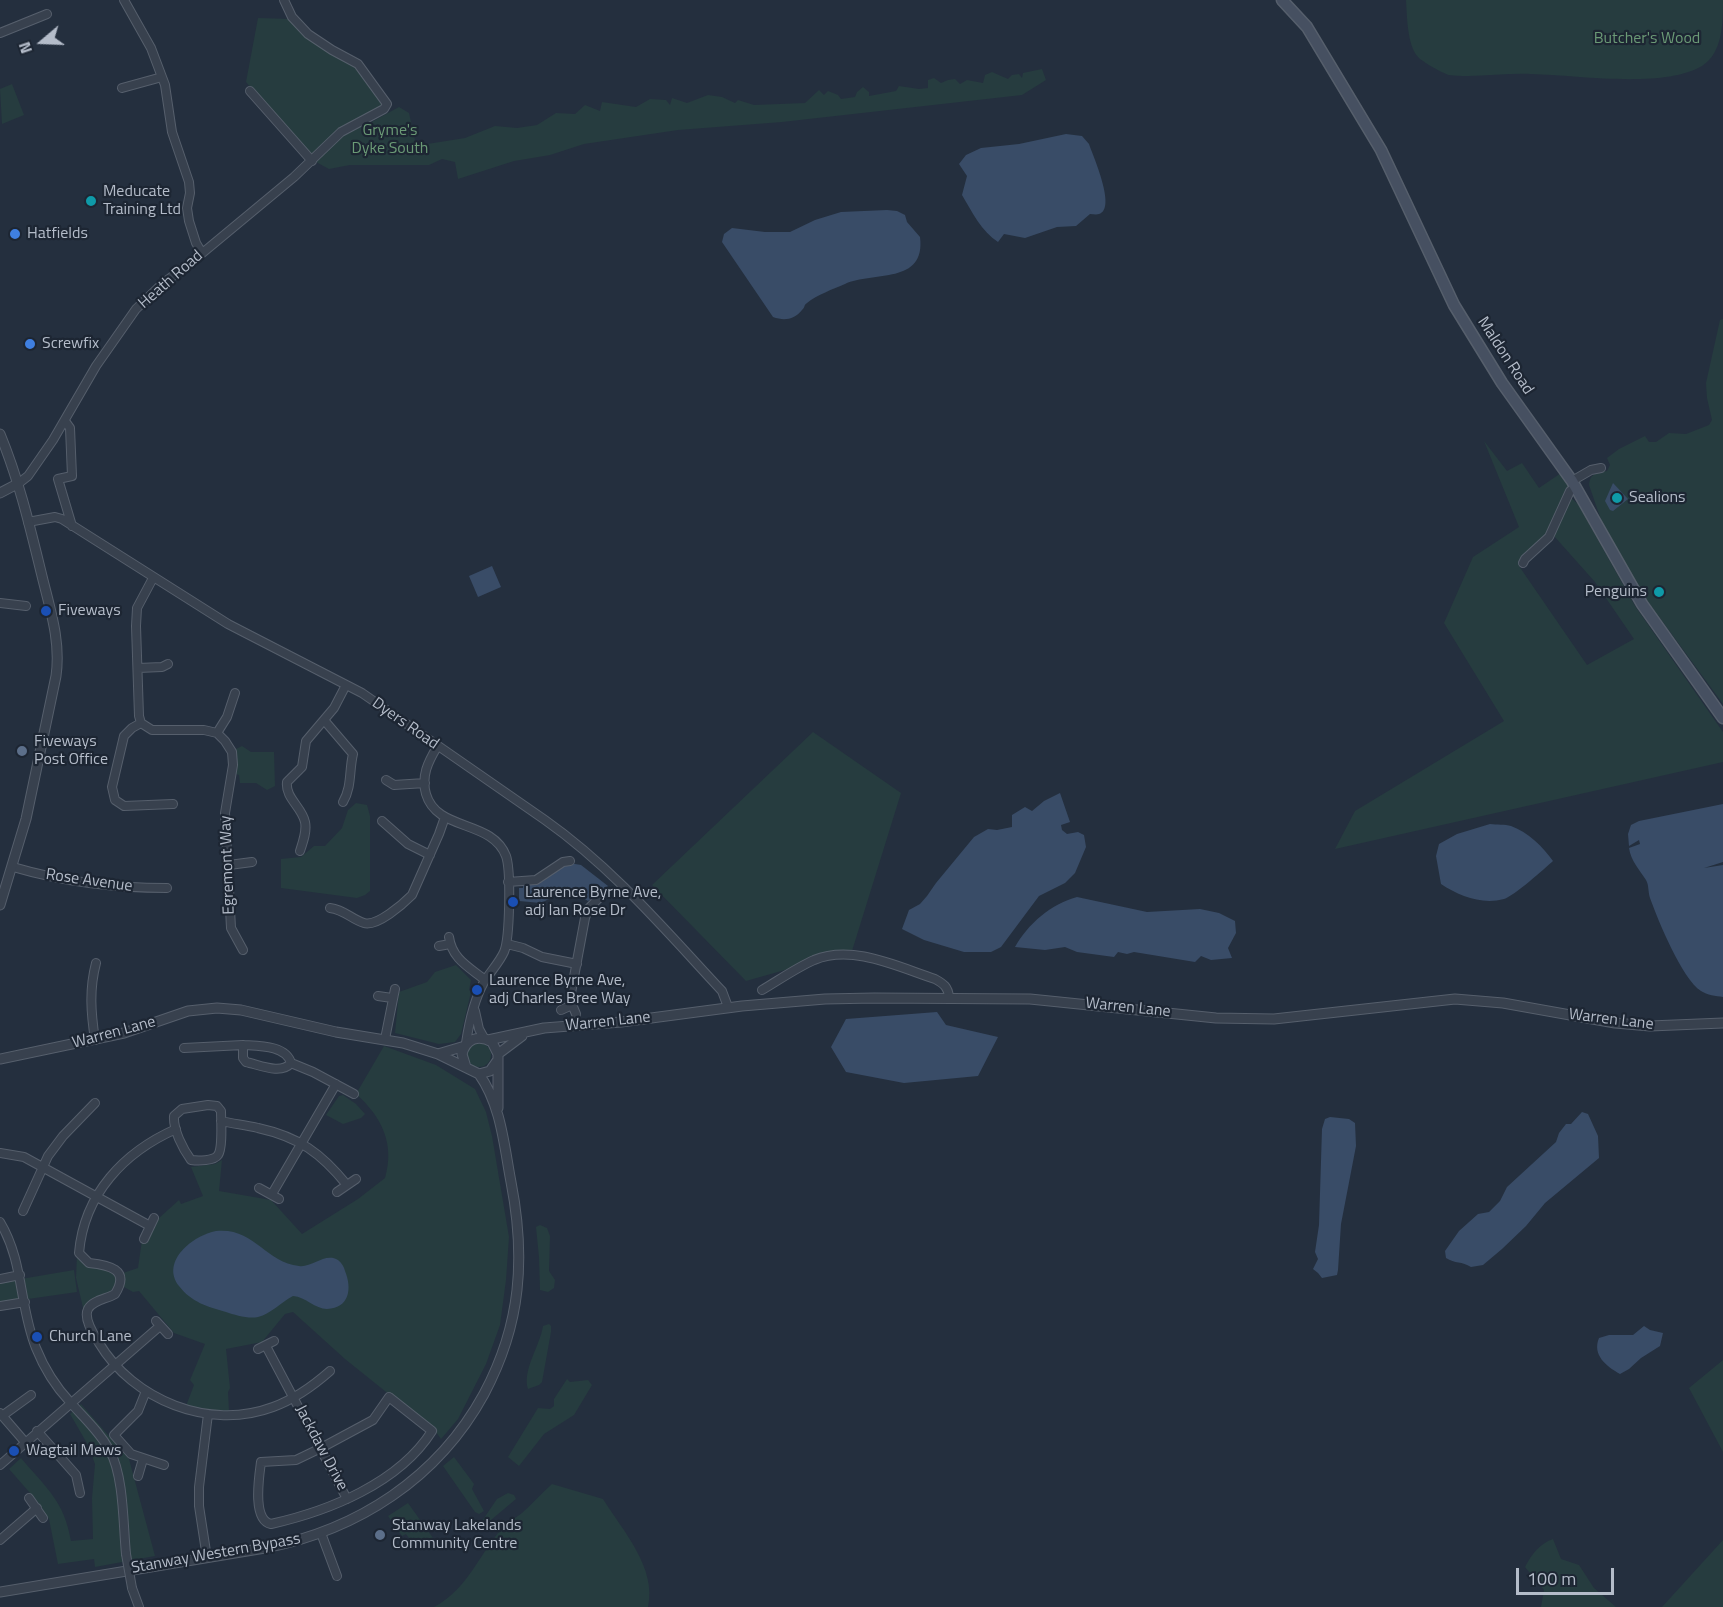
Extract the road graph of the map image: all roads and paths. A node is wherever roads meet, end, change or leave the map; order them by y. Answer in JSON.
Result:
{"nodes":[{"id":1,"x":124,"y":0,"type":"edge"},
{"id":2,"x":284,"y":0,"type":"edge"},
{"id":3,"x":1282,"y":0,"type":"edge"},
{"id":4,"x":47,"y":14,"type":"dead end"},
{"id":5,"x":0,"y":33,"type":"edge"},
{"id":6,"x":162,"y":77,"type":"junction"},
{"id":7,"x":122,"y":88,"type":"dead end"},
{"id":8,"x":250,"y":91,"type":"dead end"},
{"id":9,"x":312,"y":161,"type":"junction"},
{"id":10,"x":202,"y":253,"type":"junction"},
{"id":11,"x":65,"y":421,"type":"junction"},
{"id":12,"x":0,"y":434,"type":"edge"},
{"id":13,"x":1601,"y":468,"type":"dead end"},
{"id":14,"x":19,"y":483,"type":"junction"},
{"id":15,"x":1574,"y":484,"type":"junction"},
{"id":16,"x":0,"y":493,"type":"edge"},
{"id":17,"x":28,"y":522,"type":"junction"},
{"id":18,"x":72,"y":526,"type":"junction"},
{"id":19,"x":1524,"y":563,"type":"dead end"},
{"id":20,"x":153,"y":578,"type":"junction"},
{"id":21,"x":0,"y":603,"type":"edge"},
{"id":22,"x":26,"y":606,"type":"dead end"},
{"id":23,"x":168,"y":664,"type":"dead end"},
{"id":24,"x":138,"y":668,"type":"junction"},
{"id":25,"x":346,"y":685,"type":"junction"},
{"id":26,"x":235,"y":693,"type":"dead end"},
{"id":27,"x":1723,"y":718,"type":"edge"},
{"id":28,"x":324,"y":720,"type":"junction"},
{"id":29,"x":141,"y":723,"type":"junction"},
{"id":30,"x":217,"y":733,"type":"junction"},
{"id":31,"x":437,"y":747,"type":"junction"},
{"id":32,"x":386,"y":780,"type":"dead end"},
{"id":33,"x":424,"y":783,"type":"junction"},
{"id":34,"x":343,"y":802,"type":"dead end"},
{"id":35,"x":173,"y":804,"type":"dead end"},
{"id":36,"x":445,"y":817,"type":"junction"},
{"id":37,"x":382,"y":821,"type":"dead end"},
{"id":38,"x":300,"y":850,"type":"dead end"},
{"id":39,"x":430,"y":855,"type":"junction"},
{"id":40,"x":570,"y":861,"type":"dead end"},
{"id":41,"x":252,"y":862,"type":"dead end"},
{"id":42,"x":229,"y":865,"type":"junction"},
{"id":43,"x":13,"y":867,"type":"junction"},
{"id":44,"x":508,"y":882,"type":"junction"},
{"id":45,"x":167,"y":888,"type":"dead end"},
{"id":46,"x":602,"y":895,"type":"dead end"},
{"id":47,"x":0,"y":905,"type":"edge"},
{"id":48,"x":330,"y":908,"type":"dead end"},
{"id":49,"x":507,"y":944,"type":"junction"},
{"id":50,"x":439,"y":946,"type":"dead end"},
{"id":51,"x":243,"y":950,"type":"dead end"},
{"id":52,"x":96,"y":963,"type":"dead end"},
{"id":53,"x":577,"y":964,"type":"junction"},
{"id":54,"x":485,"y":980,"type":"junction"},
{"id":55,"x":394,"y":988,"type":"dead end"},
{"id":56,"x":762,"y":990,"type":"dead end"},
{"id":57,"x":378,"y":996,"type":"dead end"},
{"id":58,"x":949,"y":997,"type":"junction"},
{"id":59,"x":392,"y":998,"type":"junction"},
{"id":60,"x":572,"y":1005,"type":"junction"},
{"id":61,"x":728,"y":1007,"type":"junction"},
{"id":62,"x":475,"y":1010,"type":"junction"},
{"id":63,"x":561,"y":1010,"type":"dead end"},
{"id":64,"x":576,"y":1014,"type":"dead end"},
{"id":65,"x":1723,"y":1023,"type":"edge"},
{"id":66,"x":532,"y":1031,"type":"junction"},
{"id":67,"x":385,"y":1039,"type":"junction"},
{"id":68,"x":486,"y":1039,"type":"junction"},
{"id":69,"x":95,"y":1040,"type":"junction"},
{"id":70,"x":243,"y":1045,"type":"junction"},
{"id":71,"x":465,"y":1045,"type":"junction"},
{"id":72,"x":184,"y":1048,"type":"dead end"},
{"id":73,"x":438,"y":1054,"type":"junction"},
{"id":74,"x":497,"y":1058,"type":"junction"},
{"id":75,"x":0,"y":1059,"type":"edge"},
{"id":76,"x":291,"y":1063,"type":"junction"},
{"id":77,"x":466,"y":1067,"type":"junction"},
{"id":78,"x":479,"y":1074,"type":"junction"},
{"id":79,"x":336,"y":1084,"type":"junction"},
{"id":80,"x":354,"y":1094,"type":"dead end"},
{"id":81,"x":95,"y":1103,"type":"dead end"},
{"id":82,"x":498,"y":1113,"type":"junction"},
{"id":83,"x":221,"y":1121,"type":"junction"},
{"id":84,"x":176,"y":1129,"type":"junction"},
{"id":85,"x":302,"y":1142,"type":"junction"},
{"id":86,"x":0,"y":1153,"type":"edge"},
{"id":87,"x":42,"y":1167,"type":"junction"},
{"id":88,"x":356,"y":1179,"type":"dead end"},
{"id":89,"x":347,"y":1185,"type":"junction"},
{"id":90,"x":259,"y":1188,"type":"dead end"},
{"id":91,"x":337,"y":1192,"type":"dead end"},
{"id":92,"x":272,"y":1194,"type":"junction"},
{"id":93,"x":96,"y":1197,"type":"junction"},
{"id":94,"x":279,"y":1199,"type":"dead end"},
{"id":95,"x":23,"y":1211,"type":"dead end"},
{"id":96,"x":0,"y":1222,"type":"edge"},
{"id":97,"x":144,"y":1239,"type":"dead end"},
{"id":98,"x":20,"y":1275,"type":"junction"},
{"id":99,"x":0,"y":1279,"type":"edge"},
{"id":100,"x":25,"y":1302,"type":"junction"},
{"id":101,"x":0,"y":1306,"type":"edge"},
{"id":102,"x":168,"y":1334,"type":"dead end"},
{"id":103,"x":274,"y":1341,"type":"dead end"},
{"id":104,"x":114,"y":1365,"type":"junction"},
{"id":105,"x":330,"y":1371,"type":"dead end"},
{"id":106,"x":146,"y":1392,"type":"junction"},
{"id":107,"x":31,"y":1395,"type":"dead end"},
{"id":108,"x":294,"y":1398,"type":"junction"},
{"id":109,"x":70,"y":1403,"type":"junction"},
{"id":110,"x":208,"y":1413,"type":"junction"},
{"id":111,"x":1,"y":1414,"type":"edge"},
{"id":112,"x":37,"y":1431,"type":"junction"},
{"id":113,"x":25,"y":1442,"type":"junction"},
{"id":114,"x":321,"y":1448,"type":"junction"},
{"id":115,"x":143,"y":1459,"type":"junction"},
{"id":116,"x":1,"y":1461,"type":"edge"},
{"id":117,"x":164,"y":1465,"type":"dead end"},
{"id":118,"x":138,"y":1476,"type":"dead end"},
{"id":119,"x":80,"y":1493,"type":"dead end"},
{"id":120,"x":29,"y":1498,"type":"dead end"},
{"id":121,"x":347,"y":1499,"type":"junction"},
{"id":122,"x":37,"y":1508,"type":"junction"},
{"id":123,"x":43,"y":1518,"type":"dead end"},
{"id":124,"x":321,"y":1533,"type":"junction"},
{"id":125,"x":0,"y":1540,"type":"edge"},
{"id":126,"x":207,"y":1558,"type":"junction"},
{"id":127,"x":337,"y":1576,"type":"dead end"},
{"id":128,"x":0,"y":1592,"type":"edge"},
{"id":129,"x":139,"y":1607,"type":"edge"}],
"edges":[{"from":1,"to":6,"type":"street"},
{"from":2,"to":9,"type":"street","name":"Heath Road"},
{"from":3,"to":15,"type":"main road","name":"Maldon Road"},
{"from":4,"to":5,"type":"street"},
{"from":6,"to":7,"type":"street"},
{"from":6,"to":10,"type":"street"},
{"from":8,"to":9,"type":"street"},
{"from":9,"to":10,"type":"street","name":"Heath Road"},
{"from":10,"to":11,"type":"street","name":"Heath Road"},
{"from":11,"to":14,"type":"street","name":"Heath Road"},
{"from":11,"to":18,"type":"street"},
{"from":12,"to":14,"type":"street"},
{"from":13,"to":15,"type":"street"},
{"from":14,"to":16,"type":"street"},
{"from":14,"to":17,"type":"street"},
{"from":15,"to":19,"type":"street"},
{"from":15,"to":27,"type":"main road","name":"Maldon Road"},
{"from":17,"to":18,"type":"street","name":"Dyers Road"},
{"from":17,"to":43,"type":"street"},
{"from":18,"to":20,"type":"street","name":"Dyers Road"},
{"from":20,"to":24,"type":"street"},
{"from":20,"to":25,"type":"street","name":"Dyers Road"},
{"from":21,"to":22,"type":"street"},
{"from":23,"to":24,"type":"street"},
{"from":24,"to":29,"type":"street"},
{"from":25,"to":28,"type":"street"},
{"from":25,"to":31,"type":"street","name":"Dyers Road"},
{"from":26,"to":30,"type":"street"},
{"from":28,"to":34,"type":"street"},
{"from":28,"to":38,"type":"street"},
{"from":29,"to":30,"type":"street"},
{"from":29,"to":35,"type":"street"},
{"from":30,"to":42,"type":"street","name":"Egremont Way"},
{"from":31,"to":33,"type":"street"},
{"from":31,"to":61,"type":"street","name":"Dyers Road"},
{"from":32,"to":33,"type":"street"},
{"from":33,"to":36,"type":"street"},
{"from":36,"to":39,"type":"street"},
{"from":36,"to":44,"type":"street"},
{"from":37,"to":39,"type":"street"},
{"from":39,"to":48,"type":"street"},
{"from":40,"to":44,"type":"street"},
{"from":41,"to":42,"type":"street"},
{"from":42,"to":51,"type":"street","name":"Egremont Way"},
{"from":43,"to":45,"type":"street","name":"Rose Avenue"},
{"from":43,"to":47,"type":"street"},
{"from":44,"to":49,"type":"street"},
{"from":46,"to":53,"type":"street"},
{"from":49,"to":53,"type":"street"},
{"from":49,"to":54,"type":"street"},
{"from":50,"to":54,"type":"street"},
{"from":52,"to":69,"type":"street"},
{"from":53,"to":60,"type":"street"},
{"from":54,"to":62,"type":"street"},
{"from":55,"to":59,"type":"street"},
{"from":56,"to":58,"type":"street"},
{"from":57,"to":59,"type":"street"},
{"from":58,"to":61,"type":"street","name":"Warren Lane"},
{"from":58,"to":65,"type":"street","name":"Warren Lane"},
{"from":59,"to":67,"type":"street"},
{"from":60,"to":63,"type":"street"},
{"from":60,"to":64,"type":"street"},
{"from":61,"to":66,"type":"street","name":"Warren Lane"},
{"from":62,"to":68,"type":"street"},
{"from":62,"to":71,"type":"street"},
{"from":66,"to":68,"type":"street","name":"Warren Lane"},
{"from":66,"to":74,"type":"street","name":"Warren Lane"},
{"from":67,"to":69,"type":"street","name":"Warren Lane"},
{"from":67,"to":73,"type":"street","name":"Warren Lane"},
{"from":68,"to":71,"type":"street","name":"Warren Lane"},
{"from":68,"to":74,"type":"street"},
{"from":69,"to":75,"type":"street","name":"Warren Lane"},
{"from":70,"to":72,"type":"street"},
{"from":70,"to":76,"type":"street"},
{"from":70,"to":76,"type":"street"},
{"from":71,"to":73,"type":"street","name":"Warren Lane"},
{"from":71,"to":77,"type":"street"},
{"from":73,"to":77,"type":"street","name":"Warren Lane"},
{"from":74,"to":78,"type":"street","name":"Warren Lane"},
{"from":74,"to":82,"type":"street","name":"Stanway Western Bypass"},
{"from":76,"to":79,"type":"street"},
{"from":77,"to":78,"type":"street","name":"Warren Lane"},
{"from":78,"to":82,"type":"street","name":"Stanway Western Bypass"},
{"from":79,"to":80,"type":"street"},
{"from":79,"to":85,"type":"street"},
{"from":81,"to":87,"type":"street"},
{"from":82,"to":124,"type":"street","name":"Stanway Western Bypass"},
{"from":83,"to":84,"type":"street"},
{"from":83,"to":84,"type":"street"},
{"from":83,"to":85,"type":"street"},
{"from":84,"to":93,"type":"street"},
{"from":85,"to":89,"type":"street"},
{"from":85,"to":92,"type":"street"},
{"from":86,"to":87,"type":"street"},
{"from":87,"to":93,"type":"street"},
{"from":87,"to":95,"type":"street"},
{"from":88,"to":89,"type":"street"},
{"from":89,"to":91,"type":"street"},
{"from":90,"to":92,"type":"street"},
{"from":92,"to":94,"type":"street"},
{"from":93,"to":97,"type":"street"},
{"from":93,"to":104,"type":"street"},
{"from":96,"to":98,"type":"street"},
{"from":98,"to":99,"type":"street"},
{"from":98,"to":100,"type":"street"},
{"from":100,"to":101,"type":"street"},
{"from":100,"to":109,"type":"street"},
{"from":102,"to":104,"type":"street"},
{"from":103,"to":108,"type":"street","name":"Jackdaw Drive"},
{"from":104,"to":106,"type":"street"},
{"from":104,"to":109,"type":"street"},
{"from":105,"to":108,"type":"street"},
{"from":106,"to":110,"type":"street"},
{"from":106,"to":115,"type":"street"},
{"from":107,"to":111,"type":"street"},
{"from":108,"to":110,"type":"street"},
{"from":108,"to":114,"type":"street","name":"Jackdaw Drive"},
{"from":109,"to":112,"type":"street"},
{"from":109,"to":129,"type":"street","bridge":true},
{"from":110,"to":126,"type":"street"},
{"from":111,"to":113,"type":"street"},
{"from":112,"to":113,"type":"street"},
{"from":112,"to":119,"type":"street"},
{"from":113,"to":116,"type":"street"},
{"from":114,"to":121,"type":"street","name":"Jackdaw Drive"},
{"from":114,"to":121,"type":"street"},
{"from":114,"to":121,"type":"street"},
{"from":115,"to":117,"type":"street"},
{"from":115,"to":118,"type":"street"},
{"from":120,"to":122,"type":"street"},
{"from":122,"to":123,"type":"street"},
{"from":122,"to":125,"type":"street"},
{"from":124,"to":126,"type":"street","name":"Stanway Western Bypass"},
{"from":124,"to":127,"type":"street"},
{"from":126,"to":128,"type":"street","name":"Stanway Western Bypass"}]}
